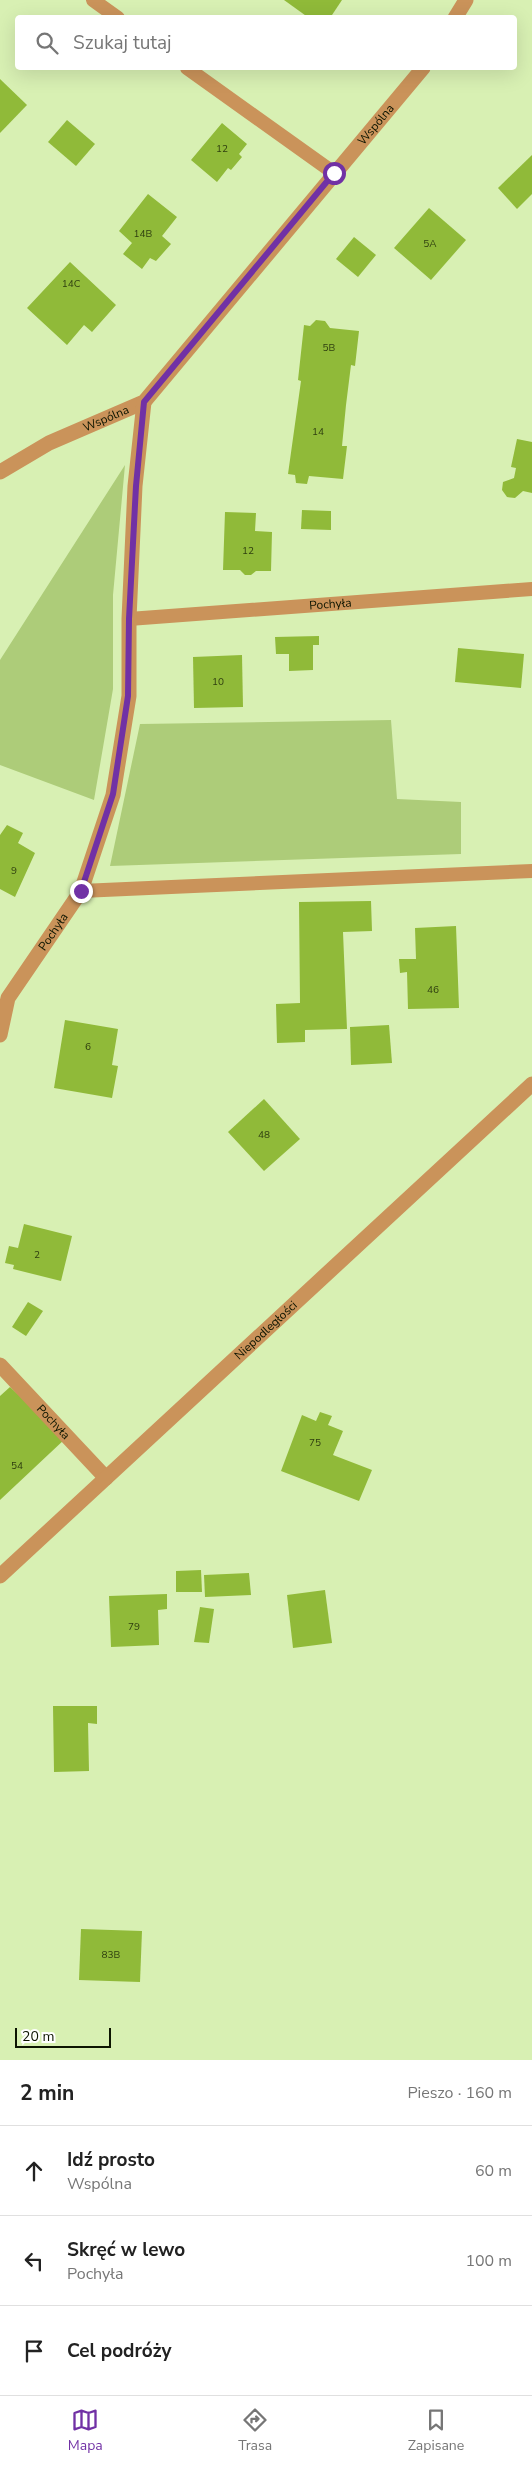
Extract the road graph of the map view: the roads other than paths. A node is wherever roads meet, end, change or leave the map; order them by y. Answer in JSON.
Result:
{"nodes":[{"id":1,"x":93,"y":0,"type":"edge"},
{"id":2,"x":466,"y":0,"type":"edge"},
{"id":3,"x":114,"y":15,"type":"edge"},
{"id":4,"x":457,"y":15,"type":"edge"},
{"id":5,"x":190,"y":70,"type":"edge"},
{"id":6,"x":421,"y":70,"type":"edge"},
{"id":7,"x":334,"y":173,"type":"junction"},
{"id":8,"x":144,"y":402,"type":"junction"},
{"id":9,"x":0,"y":472,"type":"edge"},
{"id":10,"x":532,"y":588,"type":"edge"},
{"id":11,"x":129,"y":619,"type":"junction"},
{"id":12,"x":532,"y":871,"type":"edge"},
{"id":13,"x":81,"y":891,"type":"junction"},
{"id":14,"x":0,"y":1035,"type":"edge"},
{"id":15,"x":532,"y":1084,"type":"edge"},
{"id":16,"x":0,"y":1365,"type":"edge"},
{"id":17,"x":106,"y":1478,"type":"junction"},
{"id":18,"x":0,"y":1576,"type":"edge"}],
"edges":[{"from":1,"to":3,"type":"lane"},
{"from":2,"to":4,"type":"street"},
{"from":5,"to":7,"type":"lane"},
{"from":6,"to":7,"type":"street","name":"Wspólna"},
{"from":7,"to":8,"type":"street","name":"Wspólna"},
{"from":8,"to":9,"type":"street","name":"Wspólna"},
{"from":8,"to":11,"type":"street","name":"Pochyła"},
{"from":10,"to":11,"type":"lane","name":"Pochyła"},
{"from":11,"to":13,"type":"street","name":"Pochyła"},
{"from":12,"to":13,"type":"lane"},
{"from":13,"to":14,"type":"street","name":"Pochyła"},
{"from":15,"to":17,"type":"street","name":"Niepodległości"},
{"from":16,"to":17,"type":"street","name":"Pochyła"},
{"from":17,"to":18,"type":"street","name":"Niepodległości"}]}
